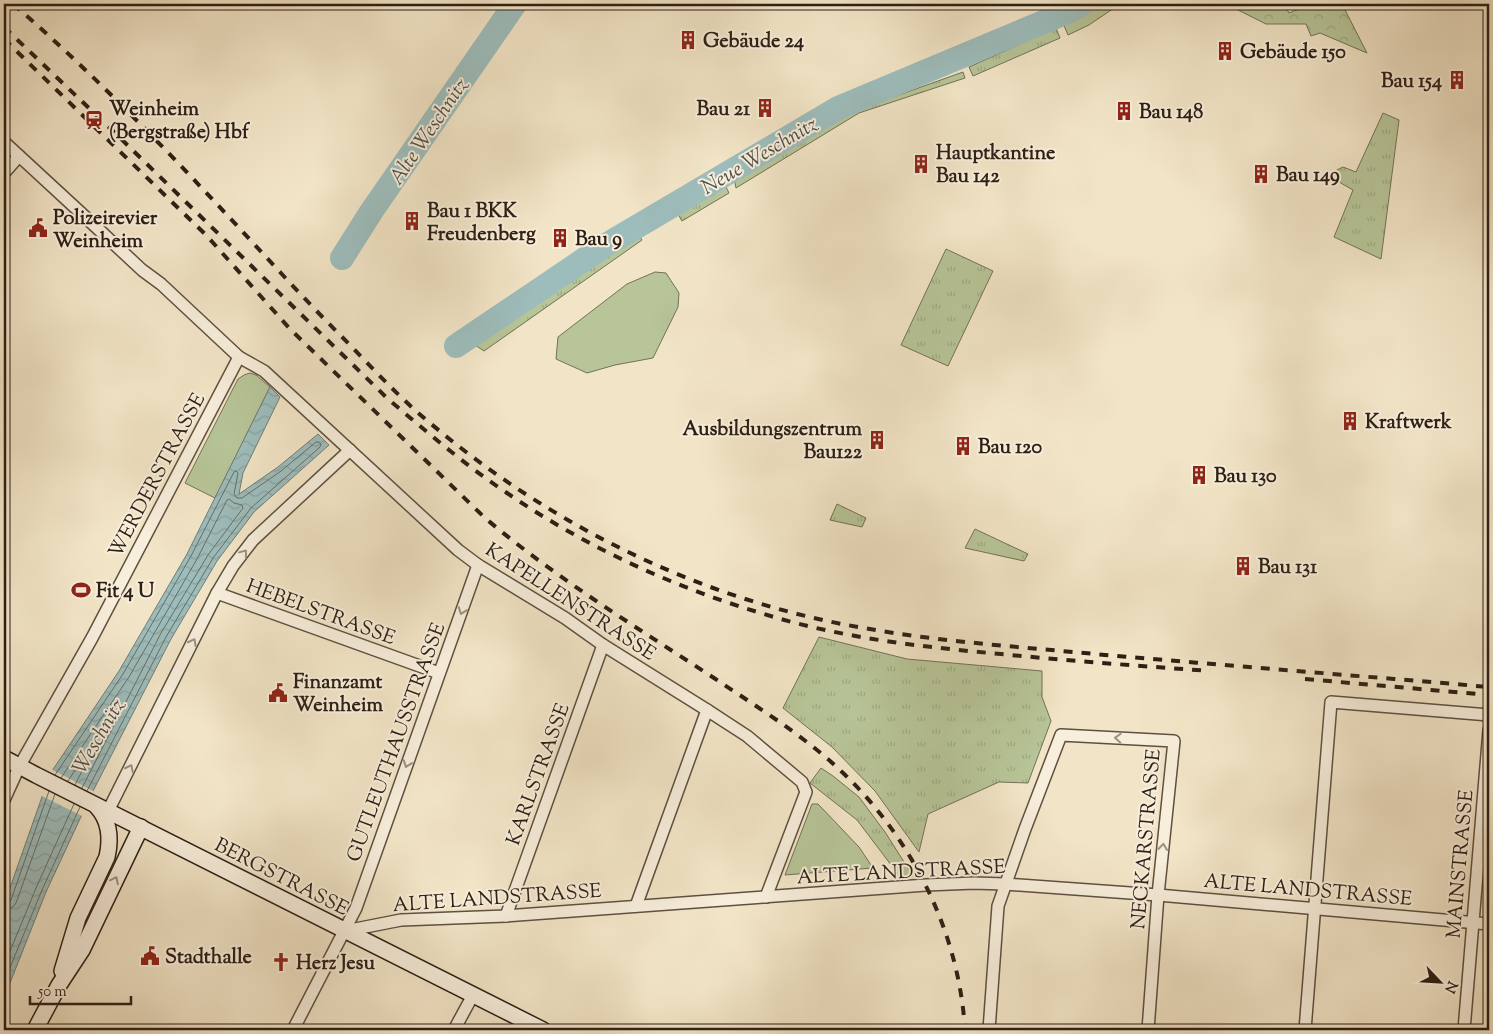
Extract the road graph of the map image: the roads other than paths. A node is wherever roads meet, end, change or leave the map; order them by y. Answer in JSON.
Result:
{"nodes":[{"id":1,"x":4,"y":142,"type":"edge"},
{"id":2,"x":19,"y":156,"type":"junction"},
{"id":3,"x":4,"y":173,"type":"edge"},
{"id":4,"x":239,"y":357,"type":"junction"},
{"id":5,"x":347,"y":447,"type":"junction"},
{"id":6,"x":478,"y":565,"type":"junction"},
{"id":7,"x":217,"y":593,"type":"junction"},
{"id":8,"x":603,"y":645,"type":"junction"},
{"id":9,"x":440,"y":673,"type":"junction"},
{"id":10,"x":707,"y":710,"type":"junction"},
{"id":11,"x":1489,"y":715,"type":"edge"},
{"id":12,"x":1489,"y":730,"type":"edge"},
{"id":13,"x":4,"y":758,"type":"edge"},
{"id":14,"x":19,"y":767,"type":"junction"},
{"id":15,"x":4,"y":798,"type":"edge"},
{"id":16,"x":94,"y":804,"type":"junction"},
{"id":17,"x":108,"y":811,"type":"junction"},
{"id":18,"x":141,"y":827,"type":"junction"},
{"id":19,"x":107,"y":857,"type":"junction"},
{"id":20,"x":1005,"y":884,"type":"junction"},
{"id":21,"x":1158,"y":895,"type":"junction"},
{"id":22,"x":766,"y":897,"type":"junction"},
{"id":23,"x":636,"y":906,"type":"junction"},
{"id":24,"x":1314,"y":908,"type":"junction"},
{"id":25,"x":506,"y":916,"type":"junction"},
{"id":26,"x":1473,"y":922,"type":"junction"},
{"id":27,"x":1489,"y":924,"type":"edge"},
{"id":28,"x":345,"y":931,"type":"junction"},
{"id":29,"x":58,"y":985,"type":"junction"},
{"id":30,"x":473,"y":995,"type":"junction"},
{"id":31,"x":36,"y":1030,"type":"edge"},
{"id":32,"x":293,"y":1030,"type":"edge"},
{"id":33,"x":454,"y":1030,"type":"edge"},
{"id":34,"x":543,"y":1030,"type":"edge"},
{"id":35,"x":989,"y":1030,"type":"edge"},
{"id":36,"x":1148,"y":1030,"type":"edge"},
{"id":37,"x":1305,"y":1030,"type":"edge"},
{"id":38,"x":1464,"y":1030,"type":"edge"}],
"edges":[{"from":1,"to":2,"type":"street","name":"KAPELLENSTRASSE"},
{"from":2,"to":3,"type":"street"},
{"from":2,"to":4,"type":"street","name":"KAPELLENSTRASSE"},
{"from":4,"to":5,"type":"street","name":"KAPELLENSTRASSE"},
{"from":4,"to":14,"type":"street","name":"WERDERSTRASSE"},
{"from":5,"to":6,"type":"street","name":"KAPELLENSTRASSE"},
{"from":7,"to":5,"type":"street","one_way":true},
{"from":6,"to":8,"type":"street","name":"KAPELLENSTRASSE"},
{"from":6,"to":9,"type":"street","name":"GUTLEUTHAUSSTRASSE","one_way":true},
{"from":7,"to":9,"type":"street","name":"HEBELSTRASSE"},
{"from":17,"to":7,"type":"street","one_way":true},
{"from":8,"to":10,"type":"street","name":"KAPELLENSTRASSE"},
{"from":8,"to":25,"type":"street","name":"KARLSTRASSE"},
{"from":9,"to":28,"type":"street","name":"GUTLEUTHAUSSTRASSE","one_way":true},
{"from":10,"to":22,"type":"street","name":"KAPELLENSTRASSE"},
{"from":10,"to":23,"type":"street"},
{"from":11,"to":24,"type":"street"},
{"from":12,"to":26,"type":"street","name":"MAINSTRASSE"},
{"from":13,"to":14,"type":"main road","name":"BERGSTRASSE"},
{"from":14,"to":15,"type":"street","name":"WERDERSTRASSE"},
{"from":14,"to":16,"type":"main road","name":"BERGSTRASSE"},
{"from":16,"to":17,"type":"main road","name":"BERGSTRASSE"},
{"from":16,"to":19,"type":"main road"},
{"from":17,"to":18,"type":"main road","name":"BERGSTRASSE"},
{"from":18,"to":19,"type":"main road"},
{"from":18,"to":28,"type":"main road","name":"BERGSTRASSE"},
{"from":29,"to":18,"type":"main road","one_way":true},
{"from":19,"to":29,"type":"main road"},
{"from":20,"to":21,"type":"street","name":"ALTE LANDSTRASSE"},
{"from":21,"to":20,"type":"street","name":"NECKARSTRASSE","one_way":true},
{"from":20,"to":22,"type":"street","name":"ALTE LANDSTRASSE"},
{"from":20,"to":35,"type":"street","name":"NECKARSTRASSE"},
{"from":21,"to":24,"type":"street","name":"ALTE LANDSTRASSE"},
{"from":21,"to":36,"type":"street","name":"NECKARSTRASSE"},
{"from":22,"to":23,"type":"street","name":"ALTE LANDSTRASSE"},
{"from":23,"to":25,"type":"street","name":"ALTE LANDSTRASSE"},
{"from":24,"to":26,"type":"street","name":"ALTE LANDSTRASSE"},
{"from":24,"to":37,"type":"street"},
{"from":25,"to":28,"type":"street","name":"ALTE LANDSTRASSE"},
{"from":26,"to":27,"type":"street","name":"ALTE LANDSTRASSE"},
{"from":26,"to":38,"type":"street","name":"MAINSTRASSE"},
{"from":28,"to":30,"type":"main road","name":"BERGSTRASSE"},
{"from":28,"to":32,"type":"street","name":"GUTLEUTHAUSSTRASSE"},
{"from":29,"to":31,"type":"main road"},
{"from":30,"to":33,"type":"street"},
{"from":30,"to":34,"type":"main road","name":"BERGSTRASSE"}]}
